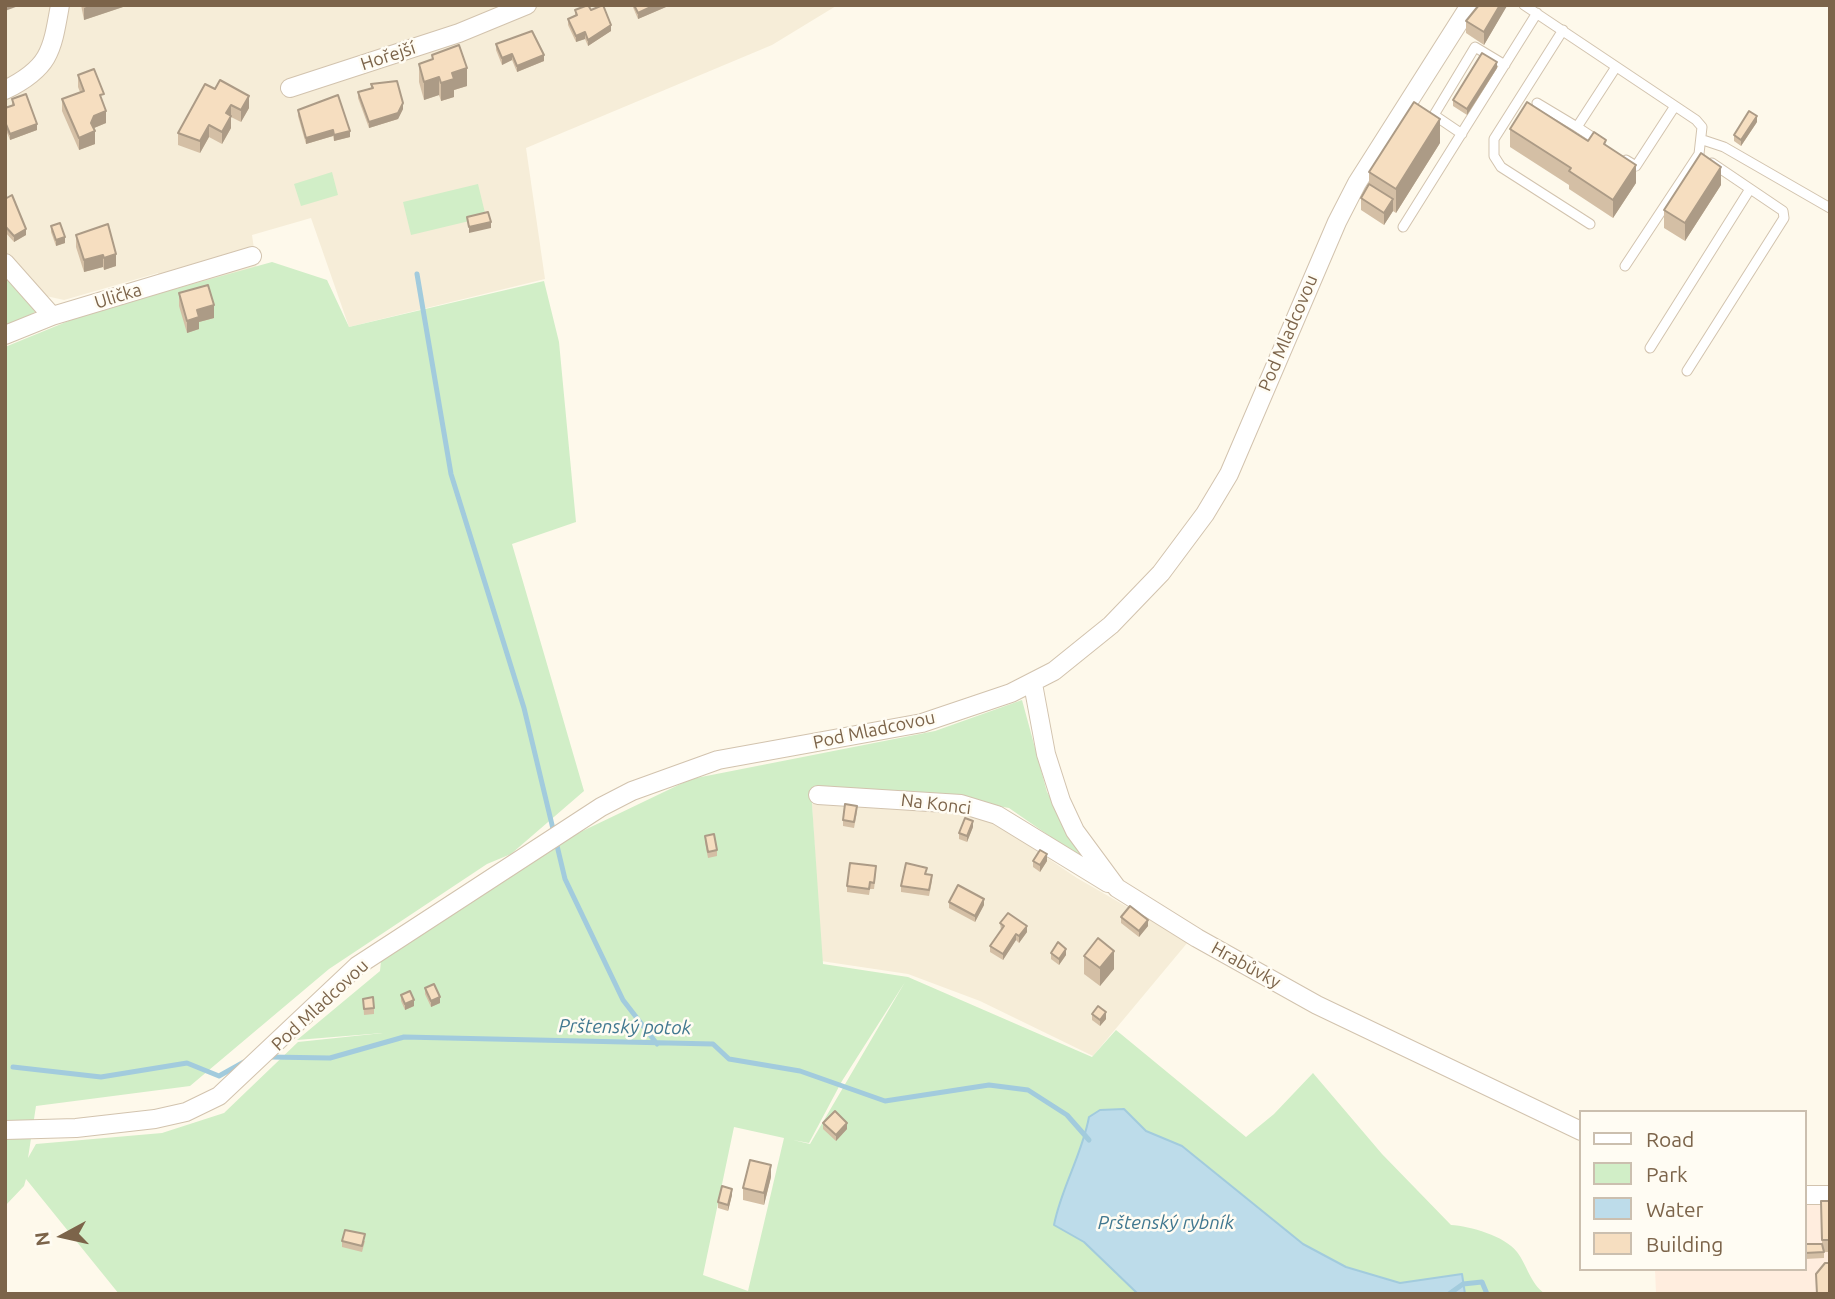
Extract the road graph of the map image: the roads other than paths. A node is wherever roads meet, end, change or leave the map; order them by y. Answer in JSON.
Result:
{"nodes":[{"id":1,"x":61,"y":5,"type":"edge"},
{"id":2,"x":527,"y":5,"type":"edge"},
{"id":3,"x":1470,"y":5,"type":"edge"},
{"id":4,"x":1524,"y":5,"type":"edge"},
{"id":5,"x":1537,"y":13,"type":"junction"},
{"id":6,"x":482,"y":14,"type":"edge"},
{"id":7,"x":1563,"y":30,"type":"junction"},
{"id":8,"x":1504,"y":65,"type":"junction"},
{"id":9,"x":1616,"y":67,"type":"junction"},
{"id":10,"x":290,"y":88,"type":"dead end"},
{"id":11,"x":5,"y":90,"type":"edge"},
{"id":12,"x":1537,"y":103,"type":"dead end"},
{"id":13,"x":1675,"y":106,"type":"junction"},
{"id":14,"x":1577,"y":127,"type":"junction"},
{"id":15,"x":1462,"y":134,"type":"junction"},
{"id":16,"x":1703,"y":139,"type":"junction"},
{"id":17,"x":1606,"y":146,"type":"edge"},
{"id":18,"x":1616,"y":153,"type":"edge"},
{"id":19,"x":1699,"y":154,"type":"junction"},
{"id":20,"x":1750,"y":189,"type":"junction"},
{"id":21,"x":1830,"y":208,"type":"edge"},
{"id":22,"x":1590,"y":224,"type":"dead end"},
{"id":23,"x":1403,"y":227,"type":"dead end"},
{"id":24,"x":252,"y":256,"type":"dead end"},
{"id":25,"x":5,"y":263,"type":"edge"},
{"id":26,"x":1625,"y":266,"type":"dead end"},
{"id":27,"x":52,"y":316,"type":"junction"},
{"id":28,"x":5,"y":335,"type":"edge"},
{"id":29,"x":1650,"y":348,"type":"dead end"},
{"id":30,"x":1686,"y":371,"type":"dead end"},
{"id":31,"x":1033,"y":684,"type":"junction"},
{"id":32,"x":818,"y":795,"type":"dead end"},
{"id":33,"x":1117,"y":888,"type":"junction"},
{"id":34,"x":5,"y":1130,"type":"edge"},
{"id":35,"x":1580,"y":1131,"type":"edge"},
{"id":36,"x":1807,"y":1195,"type":"edge"},
{"id":37,"x":1830,"y":1195,"type":"edge"}],
"edges":[{"from":1,"to":11,"type":"street"},
{"from":2,"to":6,"type":"street","name":"Hořejší"},
{"from":3,"to":31,"type":"street","name":"Pod Mladcovou"},
{"from":4,"to":5,"type":"lane"},
{"from":5,"to":7,"type":"lane"},
{"from":5,"to":8,"type":"lane"},
{"from":6,"to":10,"type":"street","name":"Hořejší"},
{"from":7,"to":9,"type":"lane"},
{"from":7,"to":22,"type":"lane"},
{"from":8,"to":15,"type":"lane"},
{"from":8,"to":15,"type":"lane"},
{"from":9,"to":13,"type":"lane"},
{"from":9,"to":14,"type":"lane"},
{"from":12,"to":14,"type":"lane"},
{"from":13,"to":16,"type":"lane"},
{"from":13,"to":18,"type":"lane"},
{"from":14,"to":17,"type":"lane"},
{"from":15,"to":23,"type":"lane"},
{"from":16,"to":19,"type":"lane"},
{"from":16,"to":21,"type":"lane"},
{"from":19,"to":20,"type":"lane"},
{"from":19,"to":26,"type":"lane"},
{"from":20,"to":29,"type":"lane"},
{"from":20,"to":30,"type":"lane"},
{"from":24,"to":27,"type":"street","name":"Ulička"},
{"from":25,"to":27,"type":"street"},
{"from":27,"to":28,"type":"street","name":"Ulička"},
{"from":31,"to":33,"type":"street","name":"Hrabůvky"},
{"from":31,"to":34,"type":"street","name":"Pod Mladcovou"},
{"from":32,"to":33,"type":"street","name":"Na Konci"},
{"from":33,"to":35,"type":"street","name":"Hrabůvky"},
{"from":36,"to":37,"type":"street"}]}
